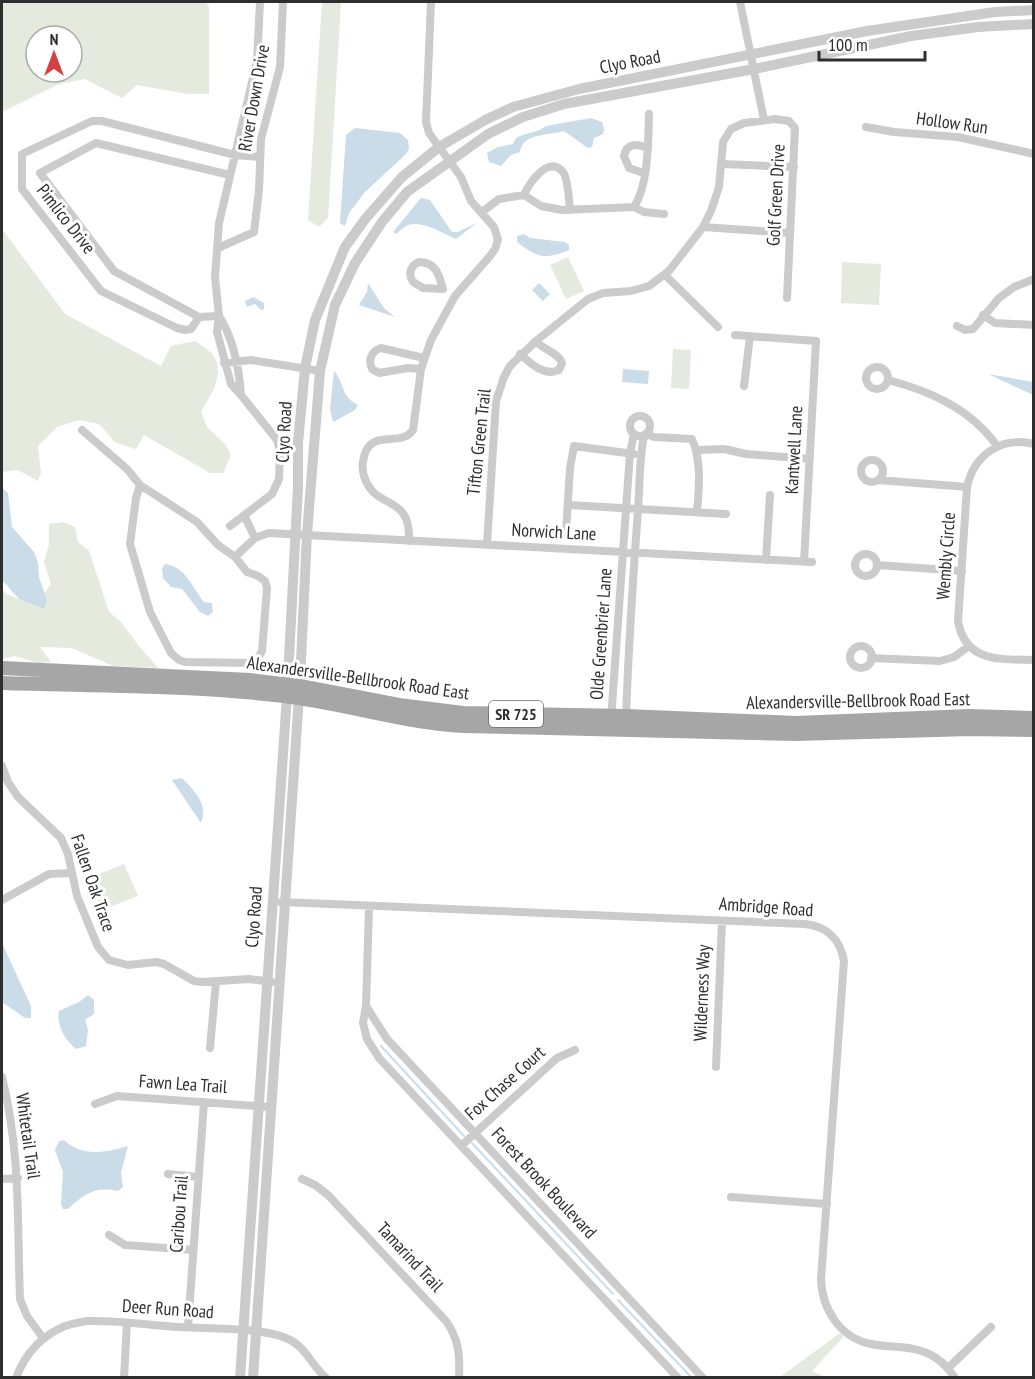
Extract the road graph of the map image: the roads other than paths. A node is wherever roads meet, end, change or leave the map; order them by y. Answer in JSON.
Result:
{"nodes":[{"id":1,"x":260,"y":2,"type":"edge"},
{"id":2,"x":283,"y":2,"type":"edge"},
{"id":3,"x":431,"y":2,"type":"edge"},
{"id":4,"x":740,"y":2,"type":"edge"},
{"id":5,"x":1034,"y":10,"type":"edge"},
{"id":6,"x":1034,"y":24,"type":"edge"},
{"id":7,"x":751,"y":55,"type":"junction"},
{"id":8,"x":754,"y":69,"type":"junction"},
{"id":9,"x":649,"y":114,"type":"dead end"},
{"id":10,"x":764,"y":120,"type":"junction"},
{"id":11,"x":866,"y":127,"type":"dead end"},
{"id":12,"x":439,"y":147,"type":"junction"},
{"id":13,"x":648,"y":148,"type":"junction"},
{"id":14,"x":1034,"y":154,"type":"edge"},
{"id":15,"x":235,"y":155,"type":"junction"},
{"id":16,"x":260,"y":157,"type":"junction"},
{"id":17,"x":450,"y":161,"type":"junction"},
{"id":18,"x":722,"y":164,"type":"junction"},
{"id":19,"x":794,"y":167,"type":"junction"},
{"id":20,"x":644,"y":173,"type":"junction"},
{"id":21,"x":230,"y":175,"type":"junction"},
{"id":22,"x":524,"y":195,"type":"junction"},
{"id":23,"x":634,"y":207,"type":"junction"},
{"id":24,"x":570,"y":210,"type":"junction"},
{"id":25,"x":482,"y":212,"type":"junction"},
{"id":26,"x":664,"y":214,"type":"dead end"},
{"id":27,"x":703,"y":227,"type":"junction"},
{"id":28,"x":790,"y":233,"type":"junction"},
{"id":29,"x":218,"y":248,"type":"junction"},
{"id":30,"x":665,"y":275,"type":"junction"},
{"id":31,"x":1034,"y":279,"type":"edge"},
{"id":32,"x":443,"y":289,"type":"dead end"},
{"id":33,"x":455,"y":296,"type":"junction"},
{"id":34,"x":787,"y":298,"type":"dead end"},
{"id":35,"x":983,"y":315,"type":"junction"},
{"id":36,"x":219,"y":316,"type":"junction"},
{"id":37,"x":199,"y":317,"type":"junction"},
{"id":38,"x":1034,"y":325,"type":"edge"},
{"id":39,"x":718,"y":327,"type":"dead end"},
{"id":40,"x":957,"y":327,"type":"dead end"},
{"id":41,"x":735,"y":335,"type":"dead end"},
{"id":42,"x":750,"y":336,"type":"junction"},
{"id":43,"x":536,"y":341,"type":"junction"},
{"id":44,"x":520,"y":354,"type":"junction"},
{"id":45,"x":424,"y":358,"type":"junction"},
{"id":46,"x":236,"y":362,"type":"junction"},
{"id":47,"x":224,"y":363,"type":"junction"},
{"id":48,"x":305,"y":368,"type":"junction"},
{"id":49,"x":422,"y":369,"type":"junction"},
{"id":50,"x":320,"y":371,"type":"junction"},
{"id":51,"x":888,"y":380,"type":"dead end"},
{"id":52,"x":744,"y":386,"type":"dead end"},
{"id":53,"x":242,"y":394,"type":"junction"},
{"id":54,"x":82,"y":430,"type":"dead end"},
{"id":55,"x":634,"y":434,"type":"junction"},
{"id":56,"x":645,"y":435,"type":"junction"},
{"id":57,"x":1034,"y":444,"type":"edge"},
{"id":58,"x":997,"y":446,"type":"junction"},
{"id":59,"x":697,"y":450,"type":"junction"},
{"id":60,"x":630,"y":453,"type":"junction"},
{"id":61,"x":640,"y":455,"type":"junction"},
{"id":62,"x":810,"y":459,"type":"junction"},
{"id":63,"x":878,"y":480,"type":"dead end"},
{"id":64,"x":140,"y":485,"type":"junction"},
{"id":65,"x":967,"y":487,"type":"junction"},
{"id":66,"x":770,"y":495,"type":"dead end"},
{"id":67,"x":569,"y":505,"type":"junction"},
{"id":68,"x":627,"y":508,"type":"junction"},
{"id":69,"x":638,"y":509,"type":"junction"},
{"id":70,"x":697,"y":512,"type":"junction"},
{"id":71,"x":726,"y":514,"type":"dead end"},
{"id":72,"x":244,"y":516,"type":"junction"},
{"id":73,"x":230,"y":526,"type":"dead end"},
{"id":74,"x":566,"y":532,"type":"dead end"},
{"id":75,"x":295,"y":533,"type":"junction"},
{"id":76,"x":307,"y":534,"type":"junction"},
{"id":77,"x":255,"y":538,"type":"junction"},
{"id":78,"x":409,"y":541,"type":"junction"},
{"id":79,"x":487,"y":544,"type":"junction"},
{"id":80,"x":623,"y":552,"type":"junction"},
{"id":81,"x":633,"y":552,"type":"junction"},
{"id":82,"x":235,"y":557,"type":"junction"},
{"id":83,"x":766,"y":561,"type":"junction"},
{"id":84,"x":808,"y":562,"type":"joint"},
{"id":85,"x":877,"y":565,"type":"dead end"},
{"id":86,"x":962,"y":571,"type":"junction"},
{"id":87,"x":969,"y":646,"type":"junction"},
{"id":88,"x":871,"y":658,"type":"dead end"},
{"id":89,"x":1034,"y":660,"type":"edge"},
{"id":90,"x":2,"y":668,"type":"edge"},
{"id":91,"x":129,"y":680,"type":"junction"},
{"id":92,"x":2,"y":683,"type":"edge"},
{"id":93,"x":293,"y":691,"type":"junction"},
{"id":94,"x":1034,"y":718,"type":"edge"},
{"id":95,"x":619,"y":723,"type":"junction"},
{"id":96,"x":933,"y":724,"type":"junction"},
{"id":97,"x":1034,"y":730,"type":"edge"},
{"id":98,"x":2,"y":766,"type":"edge"},
{"id":99,"x":71,"y":873,"type":"junction"},
{"id":100,"x":2,"y":900,"type":"edge"},
{"id":101,"x":271,"y":901,"type":"junction"},
{"id":102,"x":284,"y":902,"type":"junction"},
{"id":103,"x":369,"y":907,"type":"junction"},
{"id":104,"x":722,"y":921,"type":"junction"},
{"id":105,"x":216,"y":982,"type":"junction"},
{"id":106,"x":272,"y":982,"type":"junction"},
{"id":107,"x":366,"y":1006,"type":"junction"},
{"id":108,"x":210,"y":1048,"type":"dead end"},
{"id":109,"x":575,"y":1050,"type":"dead end"},
{"id":110,"x":716,"y":1067,"type":"dead end"},
{"id":111,"x":2,"y":1077,"type":"edge"},
{"id":112,"x":204,"y":1102,"type":"junction"},
{"id":113,"x":95,"y":1104,"type":"dead end"},
{"id":114,"x":258,"y":1106,"type":"junction"},
{"id":115,"x":270,"y":1107,"type":"junction"},
{"id":116,"x":475,"y":1134,"type":"junction"},
{"id":117,"x":461,"y":1146,"type":"junction"},
{"id":118,"x":168,"y":1174,"type":"dead end"},
{"id":119,"x":198,"y":1177,"type":"junction"},
{"id":120,"x":18,"y":1178,"type":"junction"},
{"id":121,"x":2,"y":1179,"type":"edge"},
{"id":122,"x":302,"y":1179,"type":"dead end"},
{"id":123,"x":731,"y":1197,"type":"dead end"},
{"id":124,"x":827,"y":1204,"type":"junction"},
{"id":125,"x":109,"y":1235,"type":"dead end"},
{"id":126,"x":193,"y":1250,"type":"junction"},
{"id":127,"x":127,"y":1323,"type":"junction"},
{"id":128,"x":188,"y":1327,"type":"junction"},
{"id":129,"x":991,"y":1327,"type":"dead end"},
{"id":130,"x":242,"y":1330,"type":"junction"},
{"id":131,"x":256,"y":1332,"type":"junction"},
{"id":132,"x":43,"y":1338,"type":"junction"},
{"id":133,"x":948,"y":1368,"type":"junction"},
{"id":134,"x":16,"y":1377,"type":"edge"},
{"id":135,"x":124,"y":1377,"type":"edge"},
{"id":136,"x":240,"y":1377,"type":"edge"},
{"id":137,"x":253,"y":1377,"type":"edge"},
{"id":138,"x":326,"y":1377,"type":"edge"},
{"id":139,"x":459,"y":1377,"type":"edge"},
{"id":140,"x":678,"y":1377,"type":"edge"},
{"id":141,"x":703,"y":1377,"type":"edge"},
{"id":142,"x":955,"y":1377,"type":"edge"}],
"edges":[{"from":1,"to":15,"type":"street","name":"River Down Drive"},
{"from":2,"to":16,"type":"street","name":"River Down Drive"},
{"from":3,"to":12,"type":"street"},
{"from":4,"to":7,"type":"street"},
{"from":5,"to":7,"type":"street","name":"Clyo Road"},
{"from":6,"to":8,"type":"street","name":"Clyo Road"},
{"from":7,"to":8,"type":"street"},
{"from":7,"to":12,"type":"street","name":"Clyo Road"},
{"from":8,"to":10,"type":"street"},
{"from":8,"to":17,"type":"street","name":"Clyo Road"},
{"from":9,"to":13,"type":"street"},
{"from":10,"to":18,"type":"street","name":"Tifton Green Trail"},
{"from":10,"to":19,"type":"street","name":"Golf Green Drive"},
{"from":11,"to":14,"type":"street","name":"Hollow Run"},
{"from":12,"to":17,"type":"street"},
{"from":12,"to":48,"type":"street","name":"Clyo Road"},
{"from":13,"to":20,"type":"street"},
{"from":13,"to":20,"type":"street"},
{"from":15,"to":16,"type":"street","name":"Pimlico Drive"},
{"from":15,"to":21,"type":"street","name":"River Down Drive"},
{"from":15,"to":37,"type":"street","name":"Pimlico Drive"},
{"from":16,"to":29,"type":"street","name":"River Down Drive"},
{"from":17,"to":25,"type":"street"},
{"from":17,"to":50,"type":"street","name":"Clyo Road"},
{"from":18,"to":19,"type":"street"},
{"from":18,"to":27,"type":"street","name":"Tifton Green Trail"},
{"from":19,"to":28,"type":"street","name":"Golf Green Drive"},
{"from":20,"to":23,"type":"street"},
{"from":21,"to":29,"type":"street","name":"River Down Drive"},
{"from":21,"to":37,"type":"street","name":"Pimlico Drive"},
{"from":22,"to":24,"type":"street"},
{"from":22,"to":24,"type":"street"},
{"from":22,"to":25,"type":"street"},
{"from":23,"to":24,"type":"street"},
{"from":23,"to":26,"type":"street"},
{"from":25,"to":33,"type":"street"},
{"from":27,"to":28,"type":"street"},
{"from":27,"to":30,"type":"street","name":"Tifton Green Trail"},
{"from":28,"to":34,"type":"street","name":"Golf Green Drive"},
{"from":29,"to":36,"type":"street","name":"River Down Drive"},
{"from":30,"to":39,"type":"street"},
{"from":30,"to":43,"type":"street","name":"Tifton Green Trail"},
{"from":31,"to":35,"type":"street"},
{"from":32,"to":33,"type":"street"},
{"from":33,"to":45,"type":"street"},
{"from":35,"to":38,"type":"street"},
{"from":35,"to":40,"type":"street"},
{"from":36,"to":37,"type":"street","name":"Pimlico Drive"},
{"from":36,"to":46,"type":"street","name":"River Down Drive"},
{"from":36,"to":47,"type":"street","name":"River Down Drive"},
{"from":41,"to":42,"type":"street"},
{"from":42,"to":52,"type":"street"},
{"from":42,"to":62,"type":"street","name":"Kantwell Lane"},
{"from":43,"to":44,"type":"street","name":"Tifton Green Trail"},
{"from":43,"to":44,"type":"street"},
{"from":44,"to":79,"type":"street","name":"Tifton Green Trail"},
{"from":45,"to":49,"type":"street"},
{"from":45,"to":49,"type":"street"},
{"from":46,"to":47,"type":"street"},
{"from":46,"to":48,"type":"street"},
{"from":46,"to":53,"type":"street","name":"River Down Drive"},
{"from":47,"to":53,"type":"street","name":"River Down Drive"},
{"from":48,"to":50,"type":"street"},
{"from":48,"to":75,"type":"street","name":"Clyo Road"},
{"from":49,"to":78,"type":"street"},
{"from":50,"to":76,"type":"street","name":"Clyo Road"},
{"from":51,"to":58,"type":"street"},
{"from":53,"to":72,"type":"street","name":"River Down Drive"},
{"from":54,"to":64,"type":"street"},
{"from":55,"to":56,"type":"street"},
{"from":55,"to":56,"type":"street","name":"Olde Greenbrier Lane"},
{"from":55,"to":60,"type":"street","name":"Olde Greenbrier Lane"},
{"from":56,"to":59,"type":"street"},
{"from":56,"to":61,"type":"street","name":"Olde Greenbrier Lane"},
{"from":57,"to":58,"type":"street"},
{"from":58,"to":65,"type":"street","name":"Wembly Circle"},
{"from":59,"to":62,"type":"street"},
{"from":59,"to":70,"type":"street"},
{"from":60,"to":61,"type":"street"},
{"from":60,"to":67,"type":"street"},
{"from":60,"to":68,"type":"street","name":"Olde Greenbrier Lane"},
{"from":61,"to":69,"type":"street","name":"Olde Greenbrier Lane"},
{"from":62,"to":84,"type":"street","name":"Kantwell Lane"},
{"from":63,"to":65,"type":"street"},
{"from":64,"to":82,"type":"street"},
{"from":64,"to":82,"type":"street"},
{"from":65,"to":86,"type":"street","name":"Wembly Circle"},
{"from":66,"to":83,"type":"street"},
{"from":67,"to":68,"type":"street"},
{"from":67,"to":74,"type":"street"},
{"from":68,"to":69,"type":"street"},
{"from":68,"to":80,"type":"street","name":"Olde Greenbrier Lane"},
{"from":69,"to":70,"type":"street"},
{"from":69,"to":81,"type":"street","name":"Olde Greenbrier Lane"},
{"from":70,"to":71,"type":"street"},
{"from":72,"to":73,"type":"street","name":"River Down Drive"},
{"from":72,"to":77,"type":"street"},
{"from":75,"to":76,"type":"street","name":"Norwich Lane"},
{"from":75,"to":77,"type":"street","name":"Norwich Lane"},
{"from":75,"to":93,"type":"street","name":"Clyo Road"},
{"from":76,"to":78,"type":"street","name":"Norwich Lane"},
{"from":76,"to":93,"type":"street","name":"Clyo Road"},
{"from":77,"to":82,"type":"street"},
{"from":78,"to":79,"type":"street","name":"Norwich Lane"},
{"from":79,"to":80,"type":"street","name":"Norwich Lane"},
{"from":80,"to":81,"type":"street","name":"Norwich Lane"},
{"from":80,"to":95,"type":"street","name":"Olde Greenbrier Lane"},
{"from":81,"to":83,"type":"street","name":"Norwich Lane"},
{"from":81,"to":95,"type":"street","name":"Olde Greenbrier Lane"},
{"from":83,"to":84,"type":"street","name":"Norwich Lane"},
{"from":85,"to":86,"type":"street"},
{"from":86,"to":87,"type":"street","name":"Wembly Circle"},
{"from":87,"to":88,"type":"street"},
{"from":87,"to":89,"type":"street"},
{"from":90,"to":91,"type":"main road","name":"Alexandersville-Bellbrook Road East","number":"SR 725"},
{"from":91,"to":92,"type":"main road","name":"Alexandersville-Bellbrook Road East","number":"SR 725"},
{"from":91,"to":93,"type":"main road","name":"Alexandersville-Bellbrook Road East","number":"SR 725"},
{"from":93,"to":95,"type":"main road","name":"Alexandersville-Bellbrook Road East","number":"SR 725"},
{"from":93,"to":101,"type":"street","name":"Clyo Road"},
{"from":93,"to":102,"type":"street","name":"Clyo Road"},
{"from":94,"to":96,"type":"main road","name":"Alexandersville-Bellbrook Road East","number":"SR 725"},
{"from":95,"to":96,"type":"main road","name":"Alexandersville-Bellbrook Road East","number":"SR 725"},
{"from":96,"to":97,"type":"main road","name":"Alexandersville-Bellbrook Road East","number":"SR 725"},
{"from":98,"to":99,"type":"street","name":"Fallen Oak Trace"},
{"from":99,"to":100,"type":"street"},
{"from":99,"to":105,"type":"street","name":"Fallen Oak Trace"},
{"from":101,"to":102,"type":"street","name":"Ambridge Road"},
{"from":101,"to":106,"type":"street","name":"Clyo Road"},
{"from":102,"to":103,"type":"street","name":"Ambridge Road"},
{"from":102,"to":106,"type":"street","name":"Clyo Road"},
{"from":103,"to":104,"type":"street","name":"Ambridge Road"},
{"from":103,"to":107,"type":"street","name":"Forest Brook Boulevard"},
{"from":104,"to":110,"type":"street","name":"Wilderness Way"},
{"from":104,"to":124,"type":"street","name":"Ambridge Road"},
{"from":105,"to":106,"type":"street","name":"Fallen Oak Trace"},
{"from":105,"to":108,"type":"street"},
{"from":106,"to":114,"type":"street","name":"Clyo Road"},
{"from":106,"to":115,"type":"street","name":"Clyo Road"},
{"from":107,"to":116,"type":"street","name":"Forest Brook Boulevard"},
{"from":107,"to":117,"type":"street","name":"Forest Brook Boulevard"},
{"from":109,"to":116,"type":"street","name":"Fox Chase Court"},
{"from":111,"to":120,"type":"street","name":"Whitetail Trail"},
{"from":112,"to":113,"type":"street","name":"Fawn Lea Trail"},
{"from":112,"to":114,"type":"street","name":"Fawn Lea Trail"},
{"from":112,"to":119,"type":"street","name":"Caribou Trail"},
{"from":114,"to":115,"type":"street","name":"Fawn Lea Trail"},
{"from":114,"to":130,"type":"street","name":"Clyo Road"},
{"from":115,"to":131,"type":"street","name":"Clyo Road"},
{"from":116,"to":117,"type":"street","name":"Fox Chase Court"},
{"from":116,"to":141,"type":"street","name":"Forest Brook Boulevard"},
{"from":117,"to":140,"type":"street","name":"Forest Brook Boulevard"},
{"from":118,"to":119,"type":"street"},
{"from":119,"to":126,"type":"street","name":"Caribou Trail"},
{"from":120,"to":121,"type":"street"},
{"from":120,"to":132,"type":"street","name":"Whitetail Trail"},
{"from":122,"to":139,"type":"street","name":"Tamarind Trail"},
{"from":123,"to":124,"type":"street"},
{"from":124,"to":133,"type":"street","name":"Ambridge Road"},
{"from":125,"to":126,"type":"street"},
{"from":126,"to":128,"type":"street","name":"Caribou Trail"},
{"from":127,"to":128,"type":"street","name":"Deer Run Road"},
{"from":127,"to":132,"type":"street","name":"Deer Run Road"},
{"from":127,"to":135,"type":"street"},
{"from":128,"to":130,"type":"street","name":"Deer Run Road"},
{"from":129,"to":133,"type":"street"},
{"from":130,"to":131,"type":"street","name":"Deer Run Road"},
{"from":130,"to":136,"type":"street","name":"Clyo Road"},
{"from":131,"to":137,"type":"street","name":"Clyo Road"},
{"from":131,"to":138,"type":"street","name":"Deer Run Road"},
{"from":132,"to":134,"type":"street","name":"Deer Run Road"},
{"from":133,"to":142,"type":"street","name":"Ambridge Road"}]}
